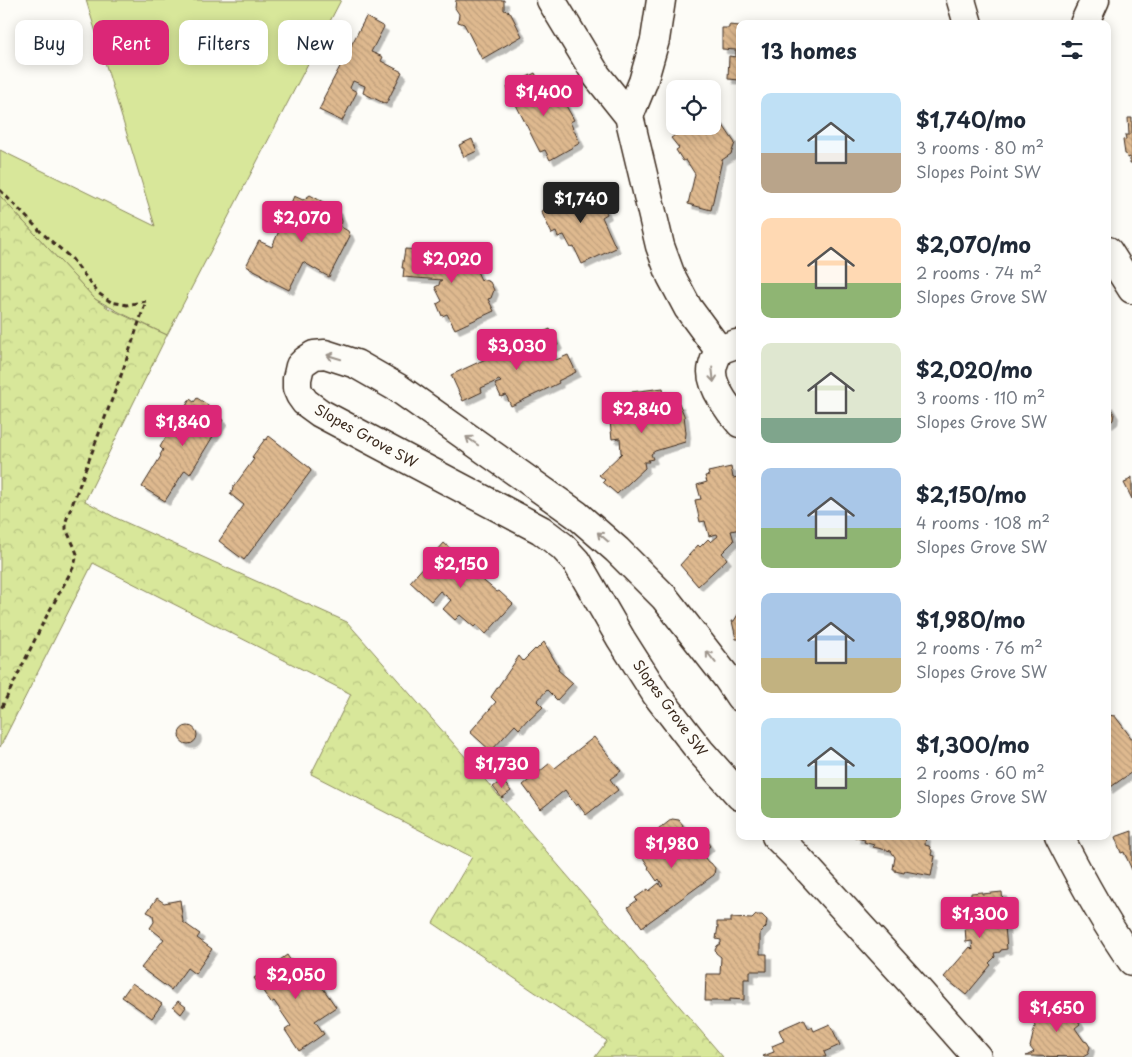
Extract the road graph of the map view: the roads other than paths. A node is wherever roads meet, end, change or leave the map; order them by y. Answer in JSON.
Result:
{"nodes":[{"id":1,"x":551,"y":0,"type":"edge"},
{"id":2,"x":661,"y":0,"type":"edge"},
{"id":3,"x":961,"y":0,"type":"edge"},
{"id":4,"x":1095,"y":0,"type":"edge"},
{"id":5,"x":967,"y":20,"type":"edge"},
{"id":6,"x":1086,"y":20,"type":"edge"},
{"id":7,"x":629,"y":116,"type":"junction"},
{"id":8,"x":1111,"y":256,"type":"edge"},
{"id":9,"x":1132,"y":289,"type":"edge"},
{"id":10,"x":730,"y":347,"type":"edge"},
{"id":11,"x":736,"y":418,"type":"edge"},
{"id":12,"x":736,"y":691,"type":"edge"},
{"id":13,"x":736,"y":791,"type":"edge"},
{"id":14,"x":784,"y":840,"type":"edge"},
{"id":15,"x":1061,"y":840,"type":"edge"},
{"id":16,"x":797,"y":846,"type":"edge"},
{"id":17,"x":1132,"y":961,"type":"edge"},
{"id":18,"x":976,"y":1057,"type":"edge"}],
"edges":[{"from":1,"to":7,"type":"street"},
{"from":2,"to":7,"type":"street"},
{"from":3,"to":5,"type":"street"},
{"from":4,"to":6,"type":"street"},
{"from":7,"to":10,"type":"street"},
{"from":8,"to":9,"type":"street"},
{"from":10,"to":11,"type":"street","one_way":true},
{"from":12,"to":13,"type":"street","name":"Slopes Grove SW","one_way":true},
{"from":14,"to":16,"type":"street"},
{"from":15,"to":17,"type":"street"},
{"from":16,"to":18,"type":"street"}]}
